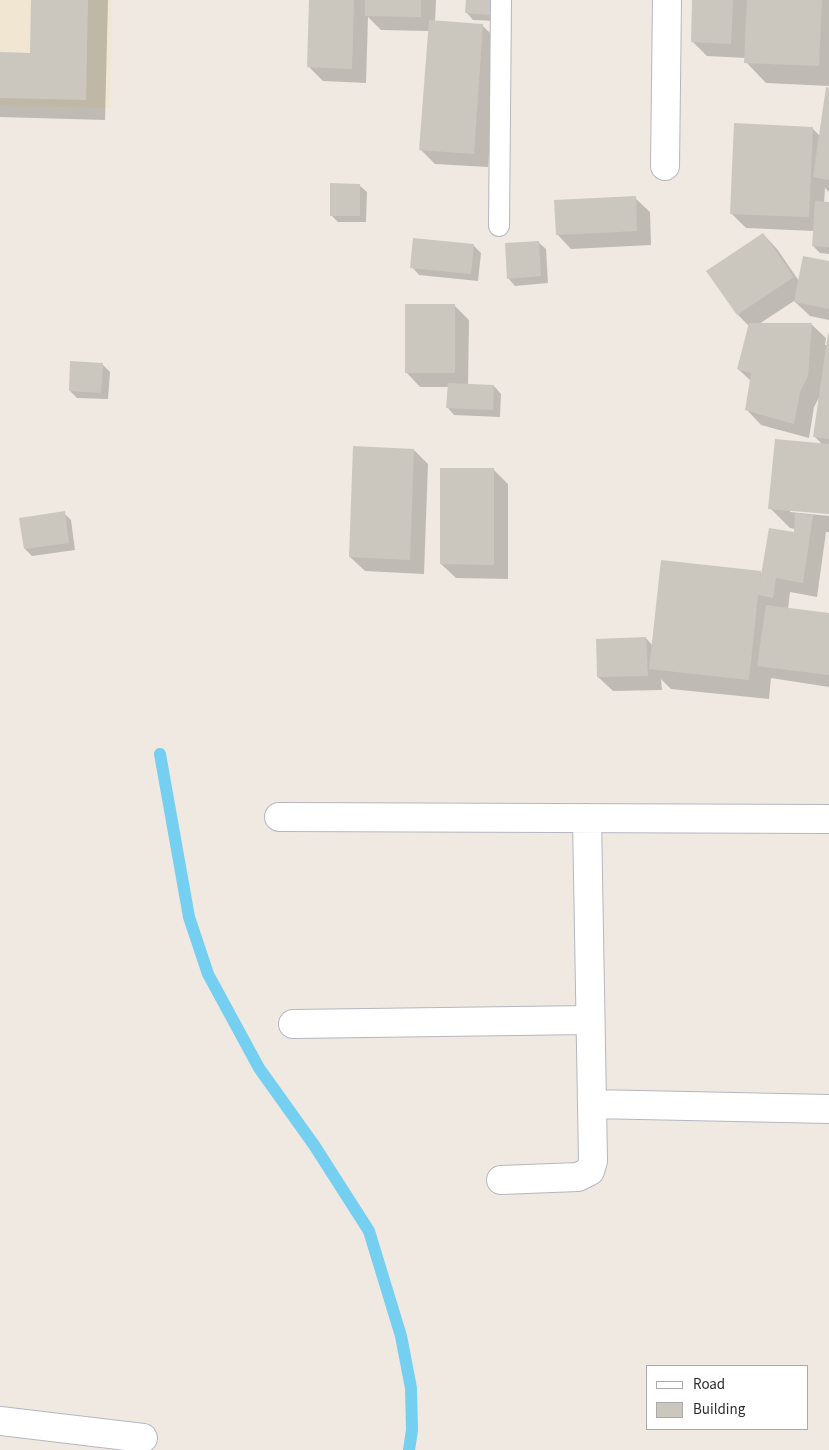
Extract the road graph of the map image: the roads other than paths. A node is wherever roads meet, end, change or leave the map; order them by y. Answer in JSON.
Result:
{"nodes":[{"id":1,"x":501,"y":0,"type":"edge"},
{"id":2,"x":667,"y":0,"type":"edge"},
{"id":3,"x":665,"y":166,"type":"dead end"},
{"id":4,"x":499,"y":226,"type":"dead end"},
{"id":5,"x":279,"y":817,"type":"dead end"},
{"id":6,"x":587,"y":818,"type":"junction"},
{"id":7,"x":829,"y":819,"type":"edge"},
{"id":8,"x":590,"y":1020,"type":"junction"},
{"id":9,"x":293,"y":1024,"type":"dead end"},
{"id":10,"x":592,"y":1104,"type":"junction"},
{"id":11,"x":829,"y":1109,"type":"edge"},
{"id":12,"x":501,"y":1180,"type":"dead end"},
{"id":13,"x":0,"y":1421,"type":"edge"},
{"id":14,"x":143,"y":1438,"type":"dead end"}],
"edges":[{"from":1,"to":4,"type":"lane"},
{"from":2,"to":3,"type":"street"},
{"from":5,"to":6,"type":"street"},
{"from":6,"to":7,"type":"street"},
{"from":6,"to":8,"type":"street"},
{"from":8,"to":9,"type":"street"},
{"from":8,"to":10,"type":"street"},
{"from":10,"to":11,"type":"street"},
{"from":10,"to":12,"type":"street"},
{"from":13,"to":14,"type":"street"}]}
